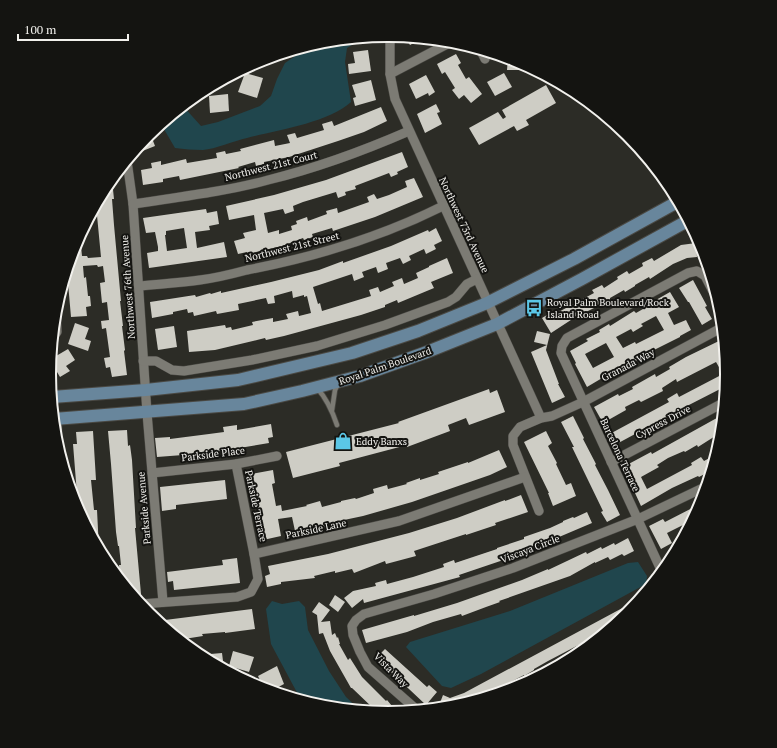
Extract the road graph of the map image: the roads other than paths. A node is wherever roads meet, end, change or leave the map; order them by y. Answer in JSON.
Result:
{"nodes":[{"id":1,"x":390,"y":42,"type":"edge"},
{"id":2,"x":442,"y":46,"type":"edge"},
{"id":3,"x":484,"y":56,"type":"edge"},
{"id":4,"x":485,"y":59,"type":"dead end"},
{"id":5,"x":390,"y":74,"type":"junction"},
{"id":6,"x":409,"y":131,"type":"junction"},
{"id":7,"x":128,"y":168,"type":"edge"},
{"id":8,"x":133,"y":204,"type":"junction"},
{"id":9,"x":674,"y":204,"type":"edge"},
{"id":10,"x":443,"y":206,"type":"junction"},
{"id":11,"x":684,"y":223,"type":"edge"},
{"id":12,"x":706,"y":278,"type":"edge"},
{"id":13,"x":477,"y":279,"type":"junction"},
{"id":14,"x":139,"y":286,"type":"junction"},
{"id":15,"x":487,"y":303,"type":"junction"},
{"id":16,"x":497,"y":324,"type":"junction"},
{"id":17,"x":718,"y":330,"type":"edge"},
{"id":18,"x":144,"y":361,"type":"junction"},
{"id":19,"x":340,"y":381,"type":"junction"},
{"id":20,"x":316,"y":388,"type":"junction"},
{"id":21,"x":146,"y":390,"type":"junction"},
{"id":22,"x":57,"y":397,"type":"edge"},
{"id":23,"x":583,"y":402,"type":"junction"},
{"id":24,"x":719,"y":405,"type":"edge"},
{"id":25,"x":332,"y":410,"type":"junction"},
{"id":26,"x":147,"y":413,"type":"junction"},
{"id":27,"x":541,"y":418,"type":"junction"},
{"id":28,"x":59,"y":419,"type":"edge"},
{"id":29,"x":337,"y":425,"type":"dead end"},
{"id":30,"x":277,"y":456,"type":"dead end"},
{"id":31,"x":611,"y":462,"type":"junction"},
{"id":32,"x":236,"y":464,"type":"junction"},
{"id":33,"x":152,"y":473,"type":"junction"},
{"id":34,"x":525,"y":477,"type":"junction"},
{"id":35,"x":700,"y":490,"type":"edge"},
{"id":36,"x":539,"y":511,"type":"dead end"},
{"id":37,"x":638,"y":519,"type":"junction"},
{"id":38,"x":254,"y":554,"type":"junction"},
{"id":39,"x":659,"y":566,"type":"edge"},
{"id":40,"x":162,"y":602,"type":"junction"},
{"id":41,"x":149,"y":603,"type":"edge"},
{"id":42,"x":356,"y":620,"type":"joint"},
{"id":43,"x":411,"y":705,"type":"edge"}],
"edges":[{"from":1,"to":5,"type":"street","name":"Northwest 73rd Avenue"},
{"from":2,"to":5,"type":"street"},
{"from":3,"to":4,"type":"street"},
{"from":5,"to":6,"type":"street","name":"Northwest 73rd Avenue"},
{"from":6,"to":8,"type":"street","name":"Northwest 21st Court"},
{"from":6,"to":10,"type":"street","name":"Northwest 73rd Avenue"},
{"from":7,"to":8,"type":"street","name":"Northwest 76th Avenue"},
{"from":8,"to":14,"type":"street","name":"Northwest 76th Avenue"},
{"from":9,"to":15,"type":"main road"},
{"from":10,"to":13,"type":"street","name":"Northwest 73rd Avenue"},
{"from":10,"to":14,"type":"street","name":"Northwest 21st Street"},
{"from":11,"to":16,"type":"main road","name":"Royal Palm Boulevard"},
{"from":12,"to":23,"type":"street","name":"Barcelona Terrace"},
{"from":13,"to":15,"type":"street","name":"Northwest 73rd Avenue"},
{"from":13,"to":18,"type":"street"},
{"from":14,"to":18,"type":"street","name":"Northwest 76th Avenue"},
{"from":15,"to":16,"type":"street","name":"Northwest 73rd Avenue"},
{"from":15,"to":21,"type":"main road"},
{"from":16,"to":19,"type":"main road","name":"Royal Palm Boulevard"},
{"from":16,"to":27,"type":"street","name":"Northwest 73rd Avenue"},
{"from":17,"to":23,"type":"street","name":"Granada Way"},
{"from":18,"to":21,"type":"street","name":"Northwest 76th Avenue"},
{"from":19,"to":20,"type":"main road","name":"Royal Palm Boulevard"},
{"from":19,"to":25,"type":"lane"},
{"from":20,"to":25,"type":"lane"},
{"from":20,"to":26,"type":"main road","name":"Royal Palm Boulevard"},
{"from":21,"to":22,"type":"main road"},
{"from":21,"to":26,"type":"street","name":"Northwest 76th Avenue"},
{"from":23,"to":27,"type":"street","name":"Granada Way"},
{"from":23,"to":31,"type":"street","name":"Barcelona Terrace"},
{"from":24,"to":31,"type":"street","name":"Cypress Drive"},
{"from":25,"to":29,"type":"lane"},
{"from":26,"to":28,"type":"main road","name":"Royal Palm Boulevard"},
{"from":26,"to":33,"type":"street","name":"Parkside Avenue"},
{"from":27,"to":34,"type":"street","name":"Granada Way"},
{"from":30,"to":32,"type":"street","name":"Parkside Place"},
{"from":31,"to":37,"type":"street","name":"Barcelona Terrace"},
{"from":32,"to":33,"type":"street","name":"Parkside Place"},
{"from":32,"to":38,"type":"street","name":"Parkside Terrace"},
{"from":33,"to":40,"type":"street","name":"Parkside Avenue"},
{"from":34,"to":36,"type":"street"},
{"from":34,"to":38,"type":"street","name":"Parkside Lane"},
{"from":35,"to":37,"type":"street","name":"Viscaya Circle"},
{"from":37,"to":39,"type":"street","name":"Barcelona Terrace"},
{"from":37,"to":42,"type":"street","name":"Viscaya Circle"},
{"from":38,"to":40,"type":"street"},
{"from":40,"to":41,"type":"street"},
{"from":42,"to":43,"type":"street","name":"Vista Way"}]}
